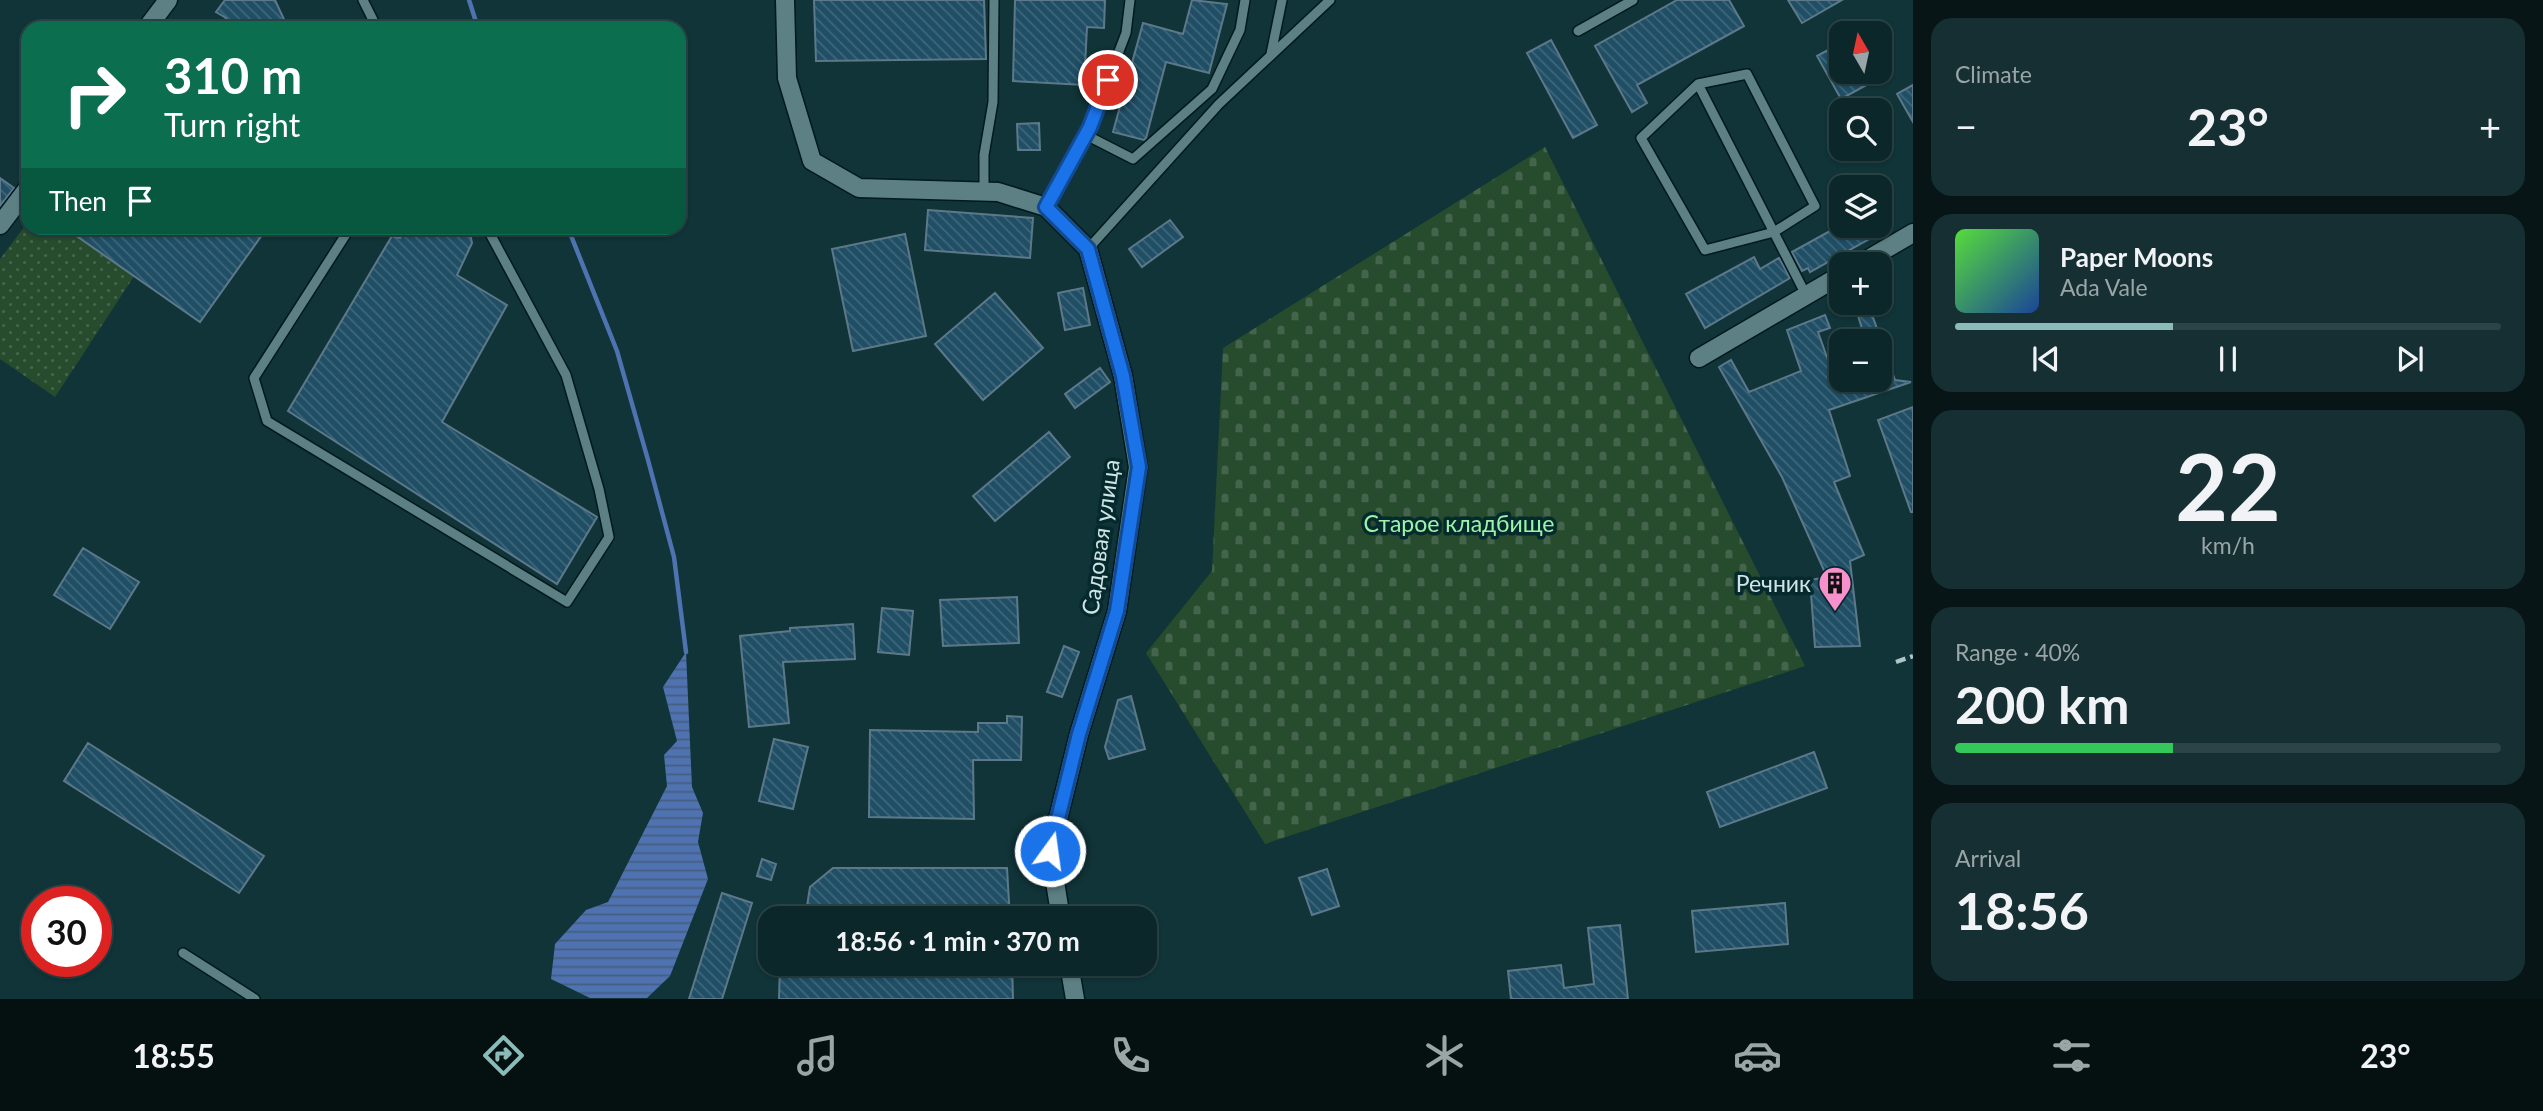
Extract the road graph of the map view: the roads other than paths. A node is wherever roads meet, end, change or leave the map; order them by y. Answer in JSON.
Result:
{"nodes":[{"id":1,"x":168,"y":0,"type":"edge"},
{"id":2,"x":363,"y":0,"type":"edge"},
{"id":3,"x":785,"y":0,"type":"edge"},
{"id":4,"x":994,"y":0,"type":"edge"},
{"id":5,"x":1129,"y":0,"type":"edge"},
{"id":6,"x":1245,"y":0,"type":"edge"},
{"id":7,"x":1282,"y":0,"type":"edge"},
{"id":8,"x":1330,"y":0,"type":"edge"},
{"id":9,"x":1633,"y":0,"type":"edge"},
{"id":10,"x":152,"y":21,"type":"edge"},
{"id":11,"x":374,"y":21,"type":"edge"},
{"id":12,"x":1578,"y":31,"type":"dead end"},
{"id":13,"x":1270,"y":55,"type":"junction"},
{"id":14,"x":1698,"y":84,"type":"junction"},
{"id":15,"x":1086,"y":135,"type":"junction"},
{"id":16,"x":984,"y":192,"type":"junction"},
{"id":17,"x":21,"y":197,"type":"edge"},
{"id":18,"x":1046,"y":207,"type":"junction"},
{"id":19,"x":0,"y":225,"type":"edge"},
{"id":20,"x":1774,"y":232,"type":"junction"},
{"id":21,"x":1913,"y":233,"type":"edge"},
{"id":22,"x":346,"y":235,"type":"edge"},
{"id":23,"x":491,"y":235,"type":"edge"},
{"id":24,"x":1088,"y":249,"type":"junction"},
{"id":25,"x":1881,"y":252,"type":"edge"},
{"id":26,"x":1829,"y":282,"type":"edge"},
{"id":27,"x":1806,"y":295,"type":"junction"},
{"id":28,"x":1699,"y":358,"type":"dead end"},
{"id":29,"x":1060,"y":906,"type":"edge"},
{"id":30,"x":183,"y":953,"type":"dead end"},
{"id":31,"x":1071,"y":976,"type":"edge"},
{"id":32,"x":256,"y":999,"type":"edge"},
{"id":33,"x":1075,"y":999,"type":"edge"}],
"edges":[{"from":1,"to":10,"type":"street"},
{"from":2,"to":11,"type":"lane"},
{"from":3,"to":16,"type":"street","name":"Садовая улица"},
{"from":4,"to":16,"type":"lane"},
{"from":5,"to":15,"type":"lane"},
{"from":6,"to":15,"type":"lane"},
{"from":7,"to":13,"type":"lane"},
{"from":8,"to":13,"type":"lane"},
{"from":9,"to":12,"type":"lane"},
{"from":13,"to":24,"type":"lane"},
{"from":14,"to":20,"type":"lane"},
{"from":14,"to":20,"type":"lane"},
{"from":14,"to":20,"type":"lane"},
{"from":15,"to":18,"type":"lane"},
{"from":16,"to":18,"type":"street","name":"Садовая улица"},
{"from":17,"to":19,"type":"street"},
{"from":18,"to":24,"type":"street","name":"Садовая улица"},
{"from":20,"to":27,"type":"lane"},
{"from":21,"to":25,"type":"street"},
{"from":22,"to":23,"type":"lane"},
{"from":24,"to":29,"type":"street","name":"Садовая улица"},
{"from":26,"to":27,"type":"street"},
{"from":27,"to":28,"type":"street"},
{"from":30,"to":32,"type":"lane"},
{"from":31,"to":33,"type":"street"}]}
